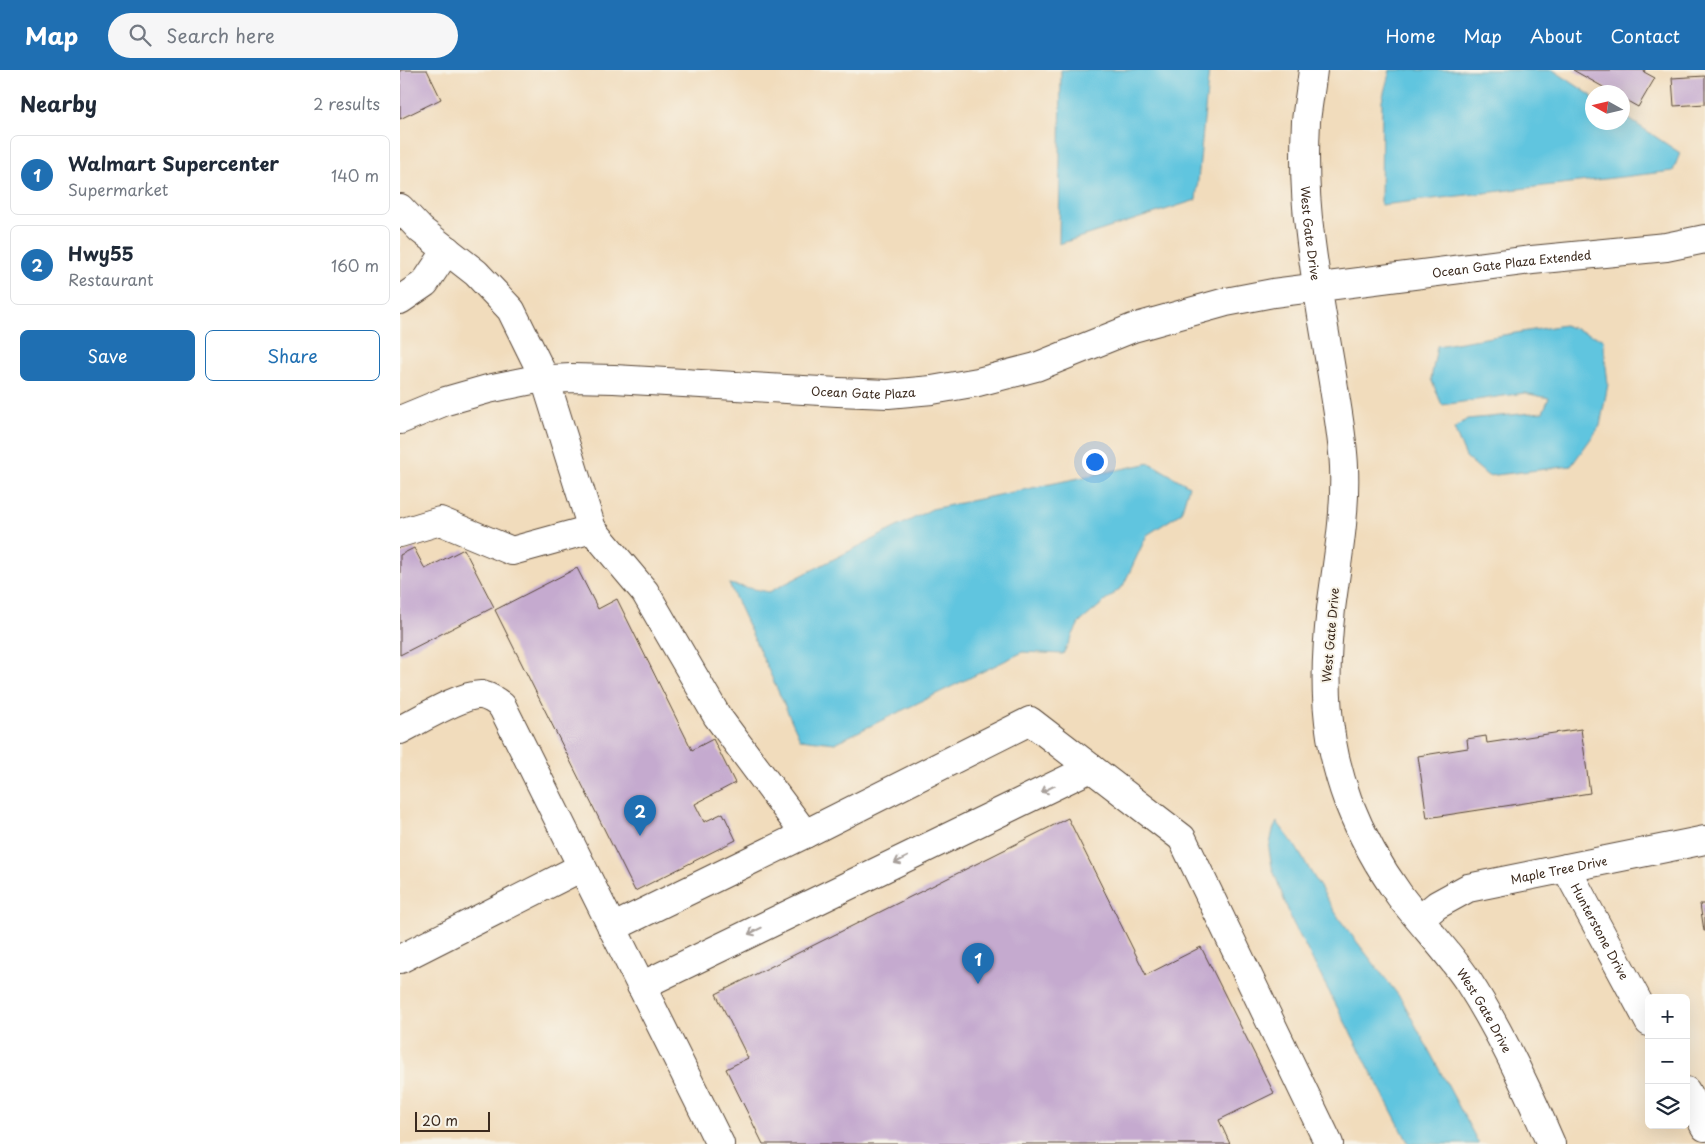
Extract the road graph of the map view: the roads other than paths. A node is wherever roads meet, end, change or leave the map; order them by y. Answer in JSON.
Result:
{"nodes":[{"id":1,"x":1313,"y":70,"type":"edge"},
{"id":2,"x":400,"y":208,"type":"edge"},
{"id":3,"x":1701,"y":246,"type":"edge"},
{"id":4,"x":447,"y":250,"type":"junction"},
{"id":5,"x":1318,"y":287,"type":"junction"},
{"id":6,"x":400,"y":300,"type":"edge"},
{"id":7,"x":546,"y":379,"type":"junction"},
{"id":8,"x":400,"y":420,"type":"edge"},
{"id":9,"x":592,"y":529,"type":"junction"},
{"id":10,"x":400,"y":533,"type":"edge"},
{"id":11,"x":400,"y":730,"type":"edge"},
{"id":12,"x":1091,"y":768,"type":"junction"},
{"id":13,"x":805,"y":834,"type":"junction"},
{"id":14,"x":1705,"y":840,"type":"edge"},
{"id":15,"x":582,"y":867,"type":"junction"},
{"id":16,"x":1566,"y":868,"type":"junction"},
{"id":17,"x":1420,"y":919,"type":"junction"},
{"id":18,"x":612,"y":928,"type":"junction"},
{"id":19,"x":400,"y":959,"type":"edge"},
{"id":20,"x":641,"y":986,"type":"junction"},
{"id":21,"x":1645,"y":1015,"type":"edge"},
{"id":22,"x":1690,"y":1099,"type":"edge"},
{"id":23,"x":1705,"y":1127,"type":"edge"},
{"id":24,"x":720,"y":1144,"type":"edge"},
{"id":25,"x":1329,"y":1144,"type":"edge"},
{"id":26,"x":1551,"y":1144,"type":"edge"}],
"edges":[{"from":1,"to":5,"type":"street","name":"West Gate Drive"},
{"from":2,"to":4,"type":"street"},
{"from":3,"to":5,"type":"street","name":"Ocean Gate Plaza Extended"},
{"from":4,"to":6,"type":"street"},
{"from":4,"to":7,"type":"street"},
{"from":5,"to":7,"type":"street","name":"Ocean Gate Plaza"},
{"from":5,"to":17,"type":"street","name":"West Gate Drive"},
{"from":7,"to":8,"type":"street","name":"Ocean Gate Plaza"},
{"from":7,"to":9,"type":"street"},
{"from":9,"to":10,"type":"street"},
{"from":9,"to":13,"type":"street"},
{"from":11,"to":15,"type":"street"},
{"from":12,"to":13,"type":"street"},
{"from":12,"to":20,"type":"street","one_way":true},
{"from":12,"to":25,"type":"street"},
{"from":13,"to":18,"type":"street"},
{"from":14,"to":16,"type":"street","name":"Maple Tree Drive"},
{"from":15,"to":18,"type":"street"},
{"from":15,"to":19,"type":"street"},
{"from":16,"to":17,"type":"street","name":"Maple Tree Drive"},
{"from":16,"to":21,"type":"street","name":"Hunterstone Drive"},
{"from":17,"to":26,"type":"street","name":"West Gate Drive"},
{"from":18,"to":20,"type":"street"},
{"from":20,"to":24,"type":"street"},
{"from":22,"to":23,"type":"street"}]}
